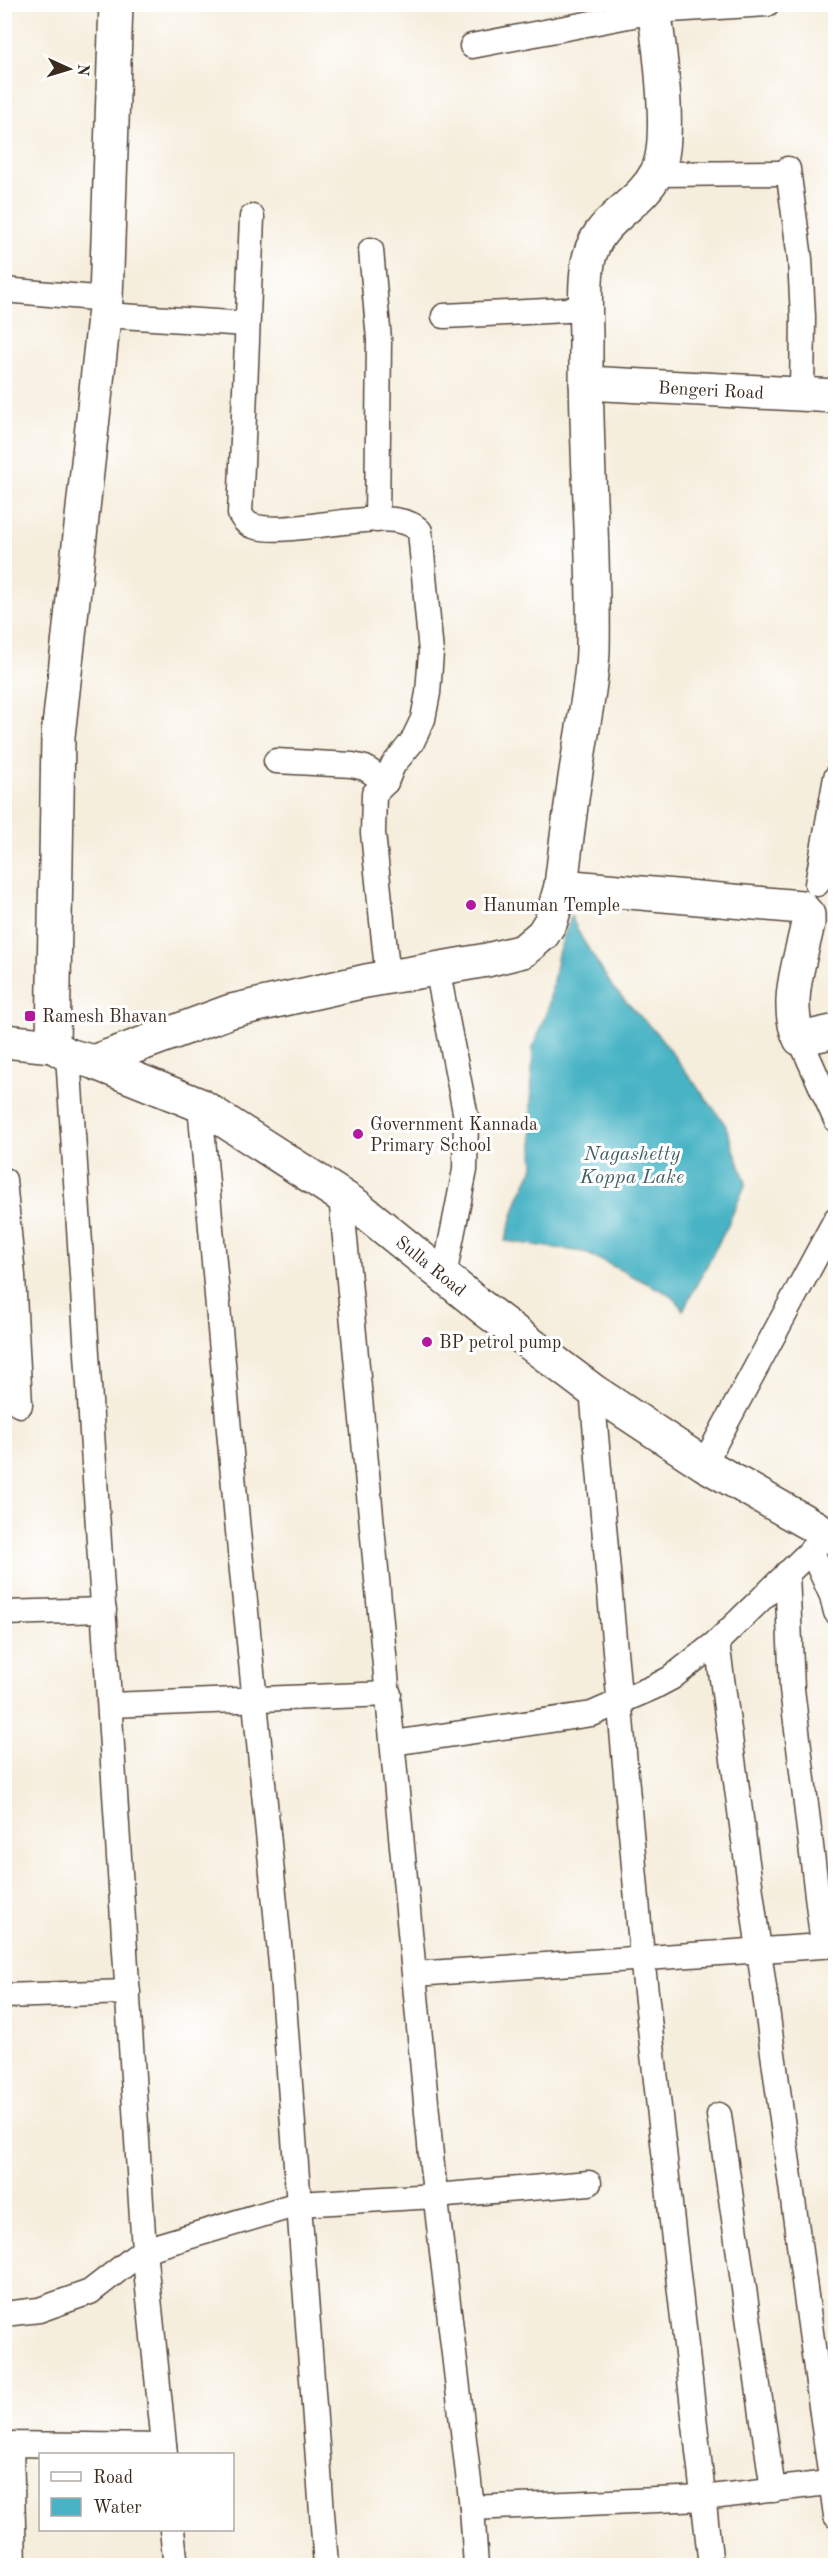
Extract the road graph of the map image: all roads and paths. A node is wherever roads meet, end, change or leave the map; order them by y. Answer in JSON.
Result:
{"nodes":[{"id":1,"x":116,"y":4,"type":"edge"},
{"id":2,"x":766,"y":4,"type":"edge"},
{"id":3,"x":653,"y":8,"type":"edge"},
{"id":4,"x":472,"y":46,"type":"dead end"},
{"id":5,"x":656,"y":174,"type":"junction"},
{"id":6,"x":252,"y":217,"type":"dead end"},
{"id":7,"x":371,"y":250,"type":"dead end"},
{"id":8,"x":4,"y":290,"type":"edge"},
{"id":9,"x":105,"y":307,"type":"junction"},
{"id":10,"x":586,"y":309,"type":"junction"},
{"id":11,"x":444,"y":316,"type":"dead end"},
{"id":12,"x":247,"y":324,"type":"junction"},
{"id":13,"x":586,"y":383,"type":"junction"},
{"id":14,"x":802,"y":396,"type":"junction"},
{"id":15,"x":836,"y":396,"type":"edge"},
{"id":16,"x":377,"y":520,"type":"junction"},
{"id":17,"x":276,"y":761,"type":"dead end"},
{"id":18,"x":836,"y":777,"type":"edge"},
{"id":19,"x":386,"y":782,"type":"junction"},
{"id":20,"x":561,"y":886,"type":"junction"},
{"id":21,"x":819,"y":893,"type":"edge"},
{"id":22,"x":437,"y":968,"type":"junction"},
{"id":23,"x":388,"y":979,"type":"junction"},
{"id":24,"x":836,"y":1031,"type":"edge"},
{"id":25,"x":800,"y":1039,"type":"junction"},
{"id":26,"x":4,"y":1041,"type":"edge"},
{"id":27,"x":71,"y":1055,"type":"junction"},
{"id":28,"x":200,"y":1105,"type":"junction"},
{"id":29,"x":836,"y":1120,"type":"edge"},
{"id":30,"x":4,"y":1180,"type":"edge"},
{"id":31,"x":341,"y":1196,"type":"junction"},
{"id":32,"x":836,"y":1219,"type":"edge"},
{"id":33,"x":444,"y":1276,"type":"junction"},
{"id":34,"x":592,"y":1390,"type":"junction"},
{"id":35,"x":20,"y":1405,"type":"dead end"},
{"id":36,"x":704,"y":1464,"type":"junction"},
{"id":37,"x":824,"y":1541,"type":"edge"},
{"id":38,"x":788,"y":1573,"type":"junction"},
{"id":39,"x":104,"y":1610,"type":"junction"},
{"id":40,"x":836,"y":1612,"type":"edge"},
{"id":41,"x":4,"y":1613,"type":"edge"},
{"id":42,"x":717,"y":1642,"type":"junction"},
{"id":43,"x":389,"y":1694,"type":"junction"},
{"id":44,"x":254,"y":1698,"type":"junction"},
{"id":45,"x":620,"y":1701,"type":"junction"},
{"id":46,"x":110,"y":1705,"type":"junction"},
{"id":47,"x":393,"y":1743,"type":"junction"},
{"id":48,"x":829,"y":1945,"type":"edge"},
{"id":49,"x":760,"y":1949,"type":"junction"},
{"id":50,"x":642,"y":1956,"type":"junction"},
{"id":51,"x":414,"y":1974,"type":"junction"},
{"id":52,"x":128,"y":1992,"type":"junction"},
{"id":53,"x":4,"y":1996,"type":"edge"},
{"id":54,"x":719,"y":2115,"type":"dead end"},
{"id":55,"x":589,"y":2183,"type":"dead end"},
{"id":56,"x":435,"y":2196,"type":"junction"},
{"id":57,"x":298,"y":2204,"type":"junction"},
{"id":58,"x":144,"y":2250,"type":"junction"},
{"id":59,"x":4,"y":2314,"type":"edge"},
{"id":60,"x":8,"y":2444,"type":"edge"},
{"id":61,"x":164,"y":2450,"type":"edge"},
{"id":62,"x":833,"y":2483,"type":"edge"},
{"id":63,"x":773,"y":2490,"type":"junction"},
{"id":64,"x":703,"y":2498,"type":"junction"},
{"id":65,"x":472,"y":2508,"type":"junction"},
{"id":66,"x":836,"y":2516,"type":"edge"},
{"id":67,"x":172,"y":2531,"type":"edge"},
{"id":68,"x":14,"y":2565,"type":"edge"},
{"id":69,"x":176,"y":2565,"type":"edge"},
{"id":70,"x":326,"y":2565,"type":"edge"},
{"id":71,"x":476,"y":2565,"type":"edge"},
{"id":72,"x":711,"y":2565,"type":"edge"}],
"edges":[{"from":1,"to":9,"type":"street"},
{"from":2,"to":3,"type":"street"},
{"from":3,"to":4,"type":"street"},
{"from":3,"to":5,"type":"street"},
{"from":5,"to":10,"type":"street"},
{"from":5,"to":14,"type":"street"},
{"from":6,"to":12,"type":"street"},
{"from":7,"to":16,"type":"street"},
{"from":8,"to":9,"type":"street"},
{"from":9,"to":12,"type":"street"},
{"from":9,"to":27,"type":"street"},
{"from":10,"to":11,"type":"street"},
{"from":10,"to":13,"type":"street"},
{"from":12,"to":16,"type":"street"},
{"from":13,"to":14,"type":"street","name":"Bengeri Road"},
{"from":13,"to":20,"type":"street"},
{"from":14,"to":15,"type":"street","name":"Bengeri Road"},
{"from":16,"to":19,"type":"street"},
{"from":17,"to":19,"type":"street"},
{"from":18,"to":21,"type":"street"},
{"from":19,"to":23,"type":"street"},
{"from":20,"to":21,"type":"street"},
{"from":20,"to":22,"type":"street"},
{"from":21,"to":25,"type":"street"},
{"from":22,"to":23,"type":"street"},
{"from":22,"to":33,"type":"street"},
{"from":23,"to":27,"type":"street"},
{"from":24,"to":25,"type":"street"},
{"from":25,"to":29,"type":"street"},
{"from":26,"to":27,"type":"street","name":"Sulla Road"},
{"from":27,"to":28,"type":"street","name":"Sulla Road"},
{"from":27,"to":39,"type":"street"},
{"from":28,"to":31,"type":"street","name":"Sulla Road"},
{"from":28,"to":44,"type":"street"},
{"from":30,"to":35,"type":"street"},
{"from":31,"to":33,"type":"street","name":"Sulla Road"},
{"from":31,"to":43,"type":"street"},
{"from":32,"to":36,"type":"street"},
{"from":33,"to":34,"type":"street","name":"Sulla Road"},
{"from":34,"to":36,"type":"street","name":"Sulla Road"},
{"from":34,"to":45,"type":"street"},
{"from":36,"to":37,"type":"street","name":"Sulla Road"},
{"from":37,"to":38,"type":"street"},
{"from":37,"to":40,"type":"street"},
{"from":38,"to":42,"type":"street"},
{"from":38,"to":48,"type":"street"},
{"from":39,"to":41,"type":"street"},
{"from":39,"to":46,"type":"street"},
{"from":42,"to":45,"type":"street"},
{"from":42,"to":49,"type":"street"},
{"from":43,"to":44,"type":"street"},
{"from":43,"to":47,"type":"street"},
{"from":44,"to":46,"type":"street"},
{"from":44,"to":57,"type":"street"},
{"from":45,"to":47,"type":"street"},
{"from":45,"to":50,"type":"street"},
{"from":46,"to":52,"type":"street"},
{"from":47,"to":51,"type":"street"},
{"from":48,"to":49,"type":"street"},
{"from":49,"to":50,"type":"street"},
{"from":49,"to":62,"type":"street"},
{"from":50,"to":51,"type":"street"},
{"from":50,"to":64,"type":"street"},
{"from":51,"to":56,"type":"street"},
{"from":52,"to":53,"type":"street"},
{"from":52,"to":58,"type":"street"},
{"from":54,"to":63,"type":"street"},
{"from":55,"to":56,"type":"street"},
{"from":56,"to":57,"type":"street"},
{"from":56,"to":65,"type":"street"},
{"from":57,"to":58,"type":"street"},
{"from":57,"to":70,"type":"street"},
{"from":58,"to":59,"type":"street"},
{"from":58,"to":61,"type":"street"},
{"from":60,"to":61,"type":"street"},
{"from":60,"to":68,"type":"street"},
{"from":62,"to":63,"type":"street"},
{"from":62,"to":66,"type":"street"},
{"from":63,"to":64,"type":"street"},
{"from":64,"to":65,"type":"street"},
{"from":64,"to":72,"type":"street"},
{"from":65,"to":71,"type":"street"},
{"from":67,"to":69,"type":"street"}]}
